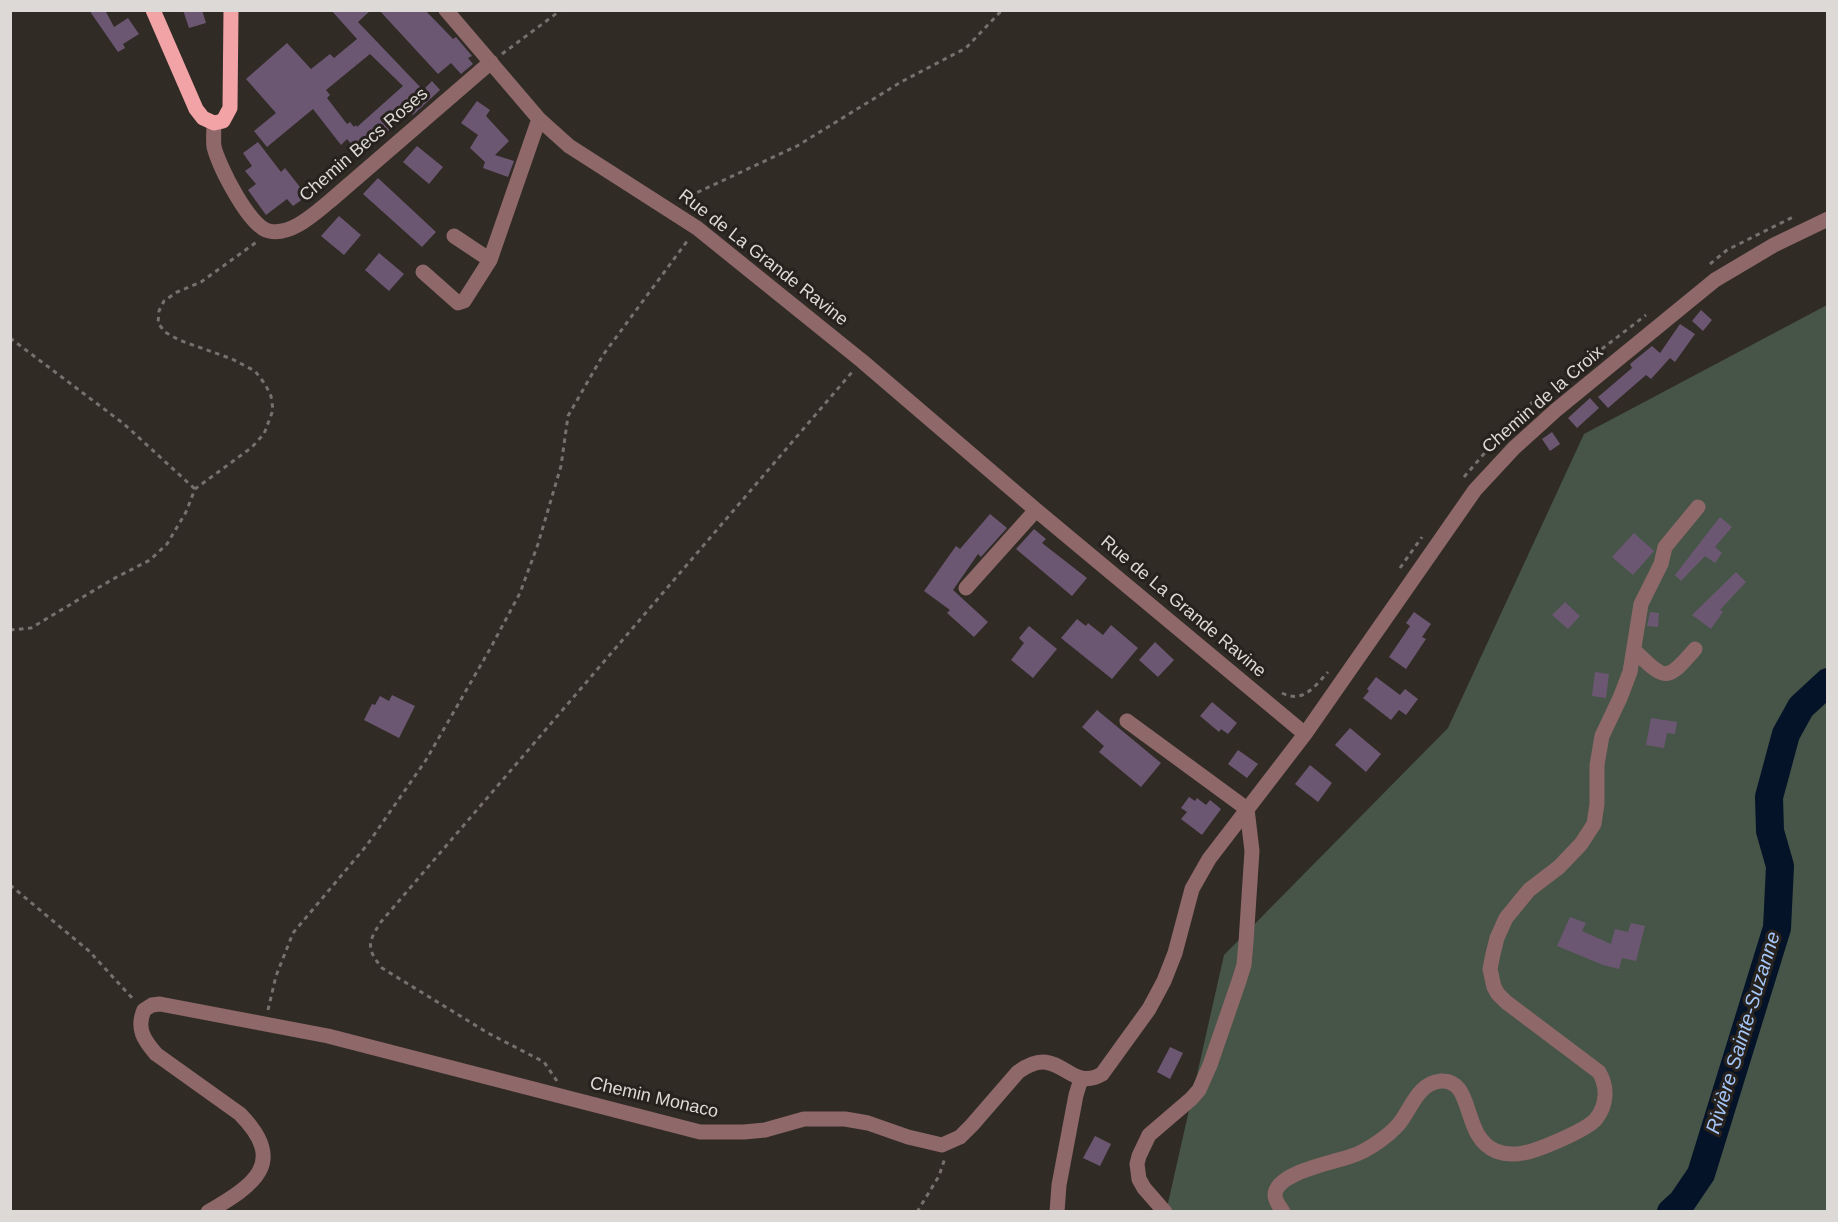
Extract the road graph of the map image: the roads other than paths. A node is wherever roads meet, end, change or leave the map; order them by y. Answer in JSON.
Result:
{"nodes":[{"id":1,"x":153,"y":10,"type":"edge"},
{"id":2,"x":231,"y":10,"type":"edge"},
{"id":3,"x":446,"y":10,"type":"edge"},
{"id":4,"x":491,"y":62,"type":"junction"},
{"id":5,"x":539,"y":119,"type":"junction"},
{"id":6,"x":214,"y":123,"type":"junction"},
{"id":7,"x":1827,"y":219,"type":"edge"},
{"id":8,"x":454,"y":236,"type":"dead end"},
{"id":9,"x":490,"y":260,"type":"junction"},
{"id":10,"x":423,"y":272,"type":"dead end"},
{"id":11,"x":1698,"y":507,"type":"dead end"},
{"id":12,"x":1036,"y":510,"type":"junction"},
{"id":13,"x":966,"y":588,"type":"dead end"},
{"id":14,"x":1695,"y":649,"type":"dead end"},
{"id":15,"x":1634,"y":651,"type":"junction"},
{"id":16,"x":1127,"y":721,"type":"dead end"},
{"id":17,"x":1305,"y":734,"type":"junction"},
{"id":18,"x":1247,"y":810,"type":"junction"},
{"id":19,"x":1081,"y":1079,"type":"junction"},
{"id":20,"x":208,"y":1212,"type":"edge"},
{"id":21,"x":1057,"y":1212,"type":"edge"},
{"id":22,"x":1165,"y":1212,"type":"edge"},
{"id":23,"x":1283,"y":1212,"type":"edge"}],
"edges":[{"from":1,"to":6,"type":"main road"},
{"from":2,"to":6,"type":"main road"},
{"from":3,"to":4,"type":"street","name":"Rue de La Grande Ravine"},
{"from":4,"to":5,"type":"street","name":"Rue de La Grande Ravine"},
{"from":4,"to":6,"type":"street","name":"Chemin Becs Roses"},
{"from":5,"to":9,"type":"street"},
{"from":5,"to":12,"type":"street","name":"Rue de La Grande Ravine"},
{"from":7,"to":17,"type":"street","name":"Chemin de la Croix"},
{"from":8,"to":9,"type":"street"},
{"from":9,"to":10,"type":"street"},
{"from":11,"to":15,"type":"street"},
{"from":12,"to":13,"type":"street"},
{"from":12,"to":17,"type":"street","name":"Rue de La Grande Ravine"},
{"from":14,"to":15,"type":"street"},
{"from":15,"to":23,"type":"street"},
{"from":16,"to":18,"type":"street"},
{"from":17,"to":18,"type":"street"},
{"from":18,"to":19,"type":"street"},
{"from":18,"to":22,"type":"street"},
{"from":19,"to":20,"type":"street","name":"Chemin Monaco"},
{"from":19,"to":21,"type":"street"}]}
